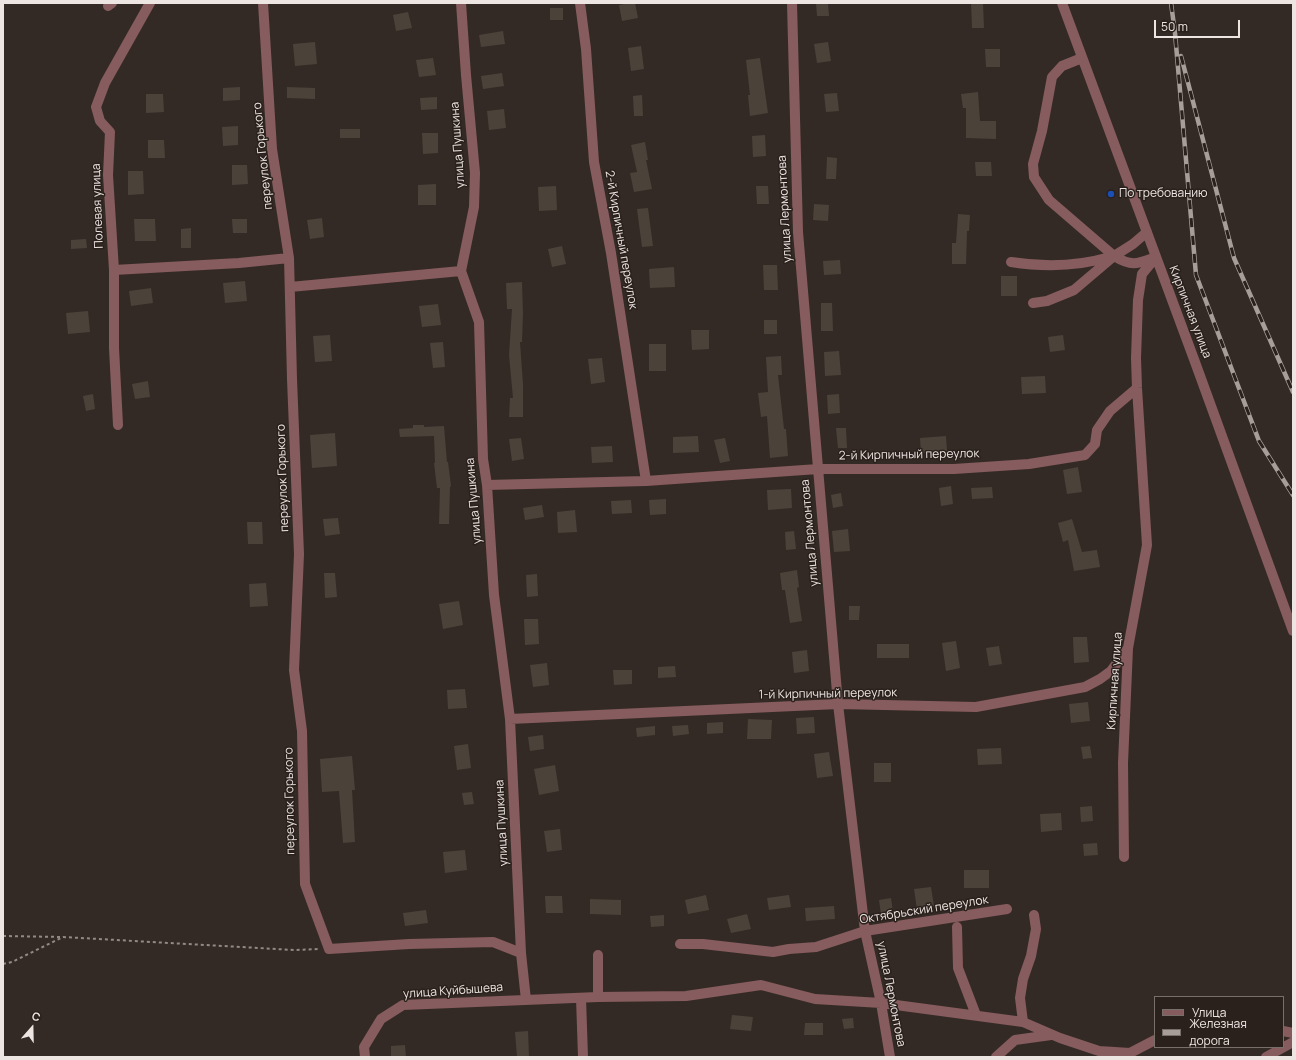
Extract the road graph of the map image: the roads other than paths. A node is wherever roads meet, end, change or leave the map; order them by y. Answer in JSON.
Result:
{"nodes":[{"id":1,"x":150,"y":3,"type":"edge"},
{"id":2,"x":263,"y":3,"type":"edge"},
{"id":3,"x":461,"y":3,"type":"edge"},
{"id":4,"x":580,"y":3,"type":"edge"},
{"id":5,"x":792,"y":3,"type":"edge"},
{"id":6,"x":1062,"y":3,"type":"edge"},
{"id":7,"x":1082,"y":58,"type":"junction"},
{"id":8,"x":1146,"y":232,"type":"junction"},
{"id":9,"x":1114,"y":256,"type":"junction"},
{"id":10,"x":1156,"y":257,"type":"junction"},
{"id":11,"x":289,"y":258,"type":"junction"},
{"id":12,"x":1011,"y":262,"type":"dead end"},
{"id":13,"x":114,"y":270,"type":"junction"},
{"id":14,"x":461,"y":271,"type":"junction"},
{"id":15,"x":290,"y":287,"type":"junction"},
{"id":16,"x":1033,"y":303,"type":"dead end"},
{"id":17,"x":1137,"y":388,"type":"junction"},
{"id":18,"x":118,"y":425,"type":"dead end"},
{"id":19,"x":818,"y":469,"type":"junction"},
{"id":20,"x":646,"y":481,"type":"junction"},
{"id":21,"x":487,"y":486,"type":"junction"},
{"id":22,"x":1293,"y":630,"type":"edge"},
{"id":23,"x":1128,"y":648,"type":"junction"},
{"id":24,"x":838,"y":704,"type":"junction"},
{"id":25,"x":510,"y":719,"type":"junction"},
{"id":26,"x":1124,"y":856,"type":"dead end"},
{"id":27,"x":1007,"y":909,"type":"dead end"},
{"id":28,"x":1034,"y":915,"type":"dead end"},
{"id":29,"x":957,"y":927,"type":"dead end"},
{"id":30,"x":865,"y":931,"type":"junction"},
{"id":31,"x":680,"y":944,"type":"dead end"},
{"id":32,"x":521,"y":953,"type":"junction"},
{"id":33,"x":598,"y":955,"type":"dead end"},
{"id":34,"x":598,"y":997,"type":"junction"},
{"id":35,"x":581,"y":998,"type":"junction"},
{"id":36,"x":526,"y":1000,"type":"junction"},
{"id":37,"x":881,"y":1003,"type":"junction"},
{"id":38,"x":976,"y":1015,"type":"junction"},
{"id":39,"x":1023,"y":1022,"type":"junction"},
{"id":40,"x":1052,"y":1034,"type":"junction"},
{"id":41,"x":1154,"y":1041,"type":"edge"},
{"id":42,"x":1293,"y":1042,"type":"edge"},
{"id":43,"x":1284,"y":1047,"type":"edge"},
{"id":44,"x":1282,"y":1048,"type":"edge"},
{"id":45,"x":1092,"y":1053,"type":"edge"},
{"id":46,"x":365,"y":1057,"type":"edge"},
{"id":47,"x":583,"y":1057,"type":"edge"},
{"id":48,"x":890,"y":1057,"type":"edge"},
{"id":49,"x":996,"y":1057,"type":"edge"},
{"id":50,"x":1266,"y":1057,"type":"edge"}],
"edges":[{"from":1,"to":13,"type":"street","name":"Полевая улица"},
{"from":2,"to":11,"type":"street","name":"переулок Горького"},
{"from":3,"to":14,"type":"street","name":"улица Пушкина"},
{"from":4,"to":20,"type":"street","name":"2-й Кирпичный переулок"},
{"from":5,"to":19,"type":"street","name":"улица Лермонтова"},
{"from":6,"to":7,"type":"street","name":"Кирпичная улица"},
{"from":7,"to":8,"type":"street","name":"Кирпичная улица"},
{"from":7,"to":9,"type":"street"},
{"from":8,"to":9,"type":"street"},
{"from":8,"to":10,"type":"street","name":"Кирпичная улица"},
{"from":9,"to":10,"type":"street"},
{"from":9,"to":12,"type":"street"},
{"from":9,"to":16,"type":"street"},
{"from":10,"to":17,"type":"street","name":"Кирпичная улица"},
{"from":10,"to":22,"type":"street","name":"Кирпичная улица"},
{"from":11,"to":13,"type":"street"},
{"from":11,"to":15,"type":"street","name":"переулок Горького"},
{"from":13,"to":18,"type":"street","name":"Полевая улица"},
{"from":14,"to":15,"type":"street"},
{"from":14,"to":21,"type":"street","name":"улица Пушкина"},
{"from":15,"to":32,"type":"street","name":"переулок Горького"},
{"from":17,"to":19,"type":"street","name":"2-й Кирпичный переулок"},
{"from":17,"to":23,"type":"street","name":"Кирпичная улица"},
{"from":19,"to":20,"type":"street","name":"2-й Кирпичный переулок"},
{"from":19,"to":24,"type":"street","name":"улица Лермонтова"},
{"from":20,"to":21,"type":"street","name":"2-й Кирпичный переулок"},
{"from":21,"to":25,"type":"street","name":"улица Пушкина"},
{"from":23,"to":24,"type":"street","name":"1-й Кирпичный переулок"},
{"from":23,"to":26,"type":"street","name":"Кирпичная улица"},
{"from":24,"to":25,"type":"street","name":"1-й Кирпичный переулок"},
{"from":24,"to":30,"type":"street","name":"улица Лермонтова"},
{"from":25,"to":32,"type":"street","name":"улица Пушкина"},
{"from":27,"to":30,"type":"street","name":"Октябрьский переулок"},
{"from":28,"to":39,"type":"street"},
{"from":29,"to":38,"type":"street"},
{"from":30,"to":31,"type":"street","name":"Октябрьский переулок"},
{"from":30,"to":37,"type":"street","name":"улица Лермонтова"},
{"from":32,"to":36,"type":"street","name":"улица Пушкина"},
{"from":33,"to":34,"type":"street"},
{"from":34,"to":35,"type":"street","name":"улица Куйбышева"},
{"from":34,"to":37,"type":"street","name":"улица Куйбышева"},
{"from":35,"to":36,"type":"street","name":"улица Куйбышева"},
{"from":35,"to":47,"type":"street"},
{"from":36,"to":46,"type":"street","name":"улица Куйбышева"},
{"from":37,"to":38,"type":"street","name":"улица Куйбышева"},
{"from":37,"to":48,"type":"street","name":"улица Лермонтова"},
{"from":38,"to":39,"type":"street","name":"улица Куйбышева"},
{"from":39,"to":40,"type":"street","name":"улица Куйбышева"},
{"from":40,"to":45,"type":"street","name":"улица Куйбышева"},
{"from":40,"to":49,"type":"street"},
{"from":41,"to":45,"type":"street","name":"улица Куйбышева"},
{"from":42,"to":43,"type":"street"},
{"from":44,"to":50,"type":"street"}]}
